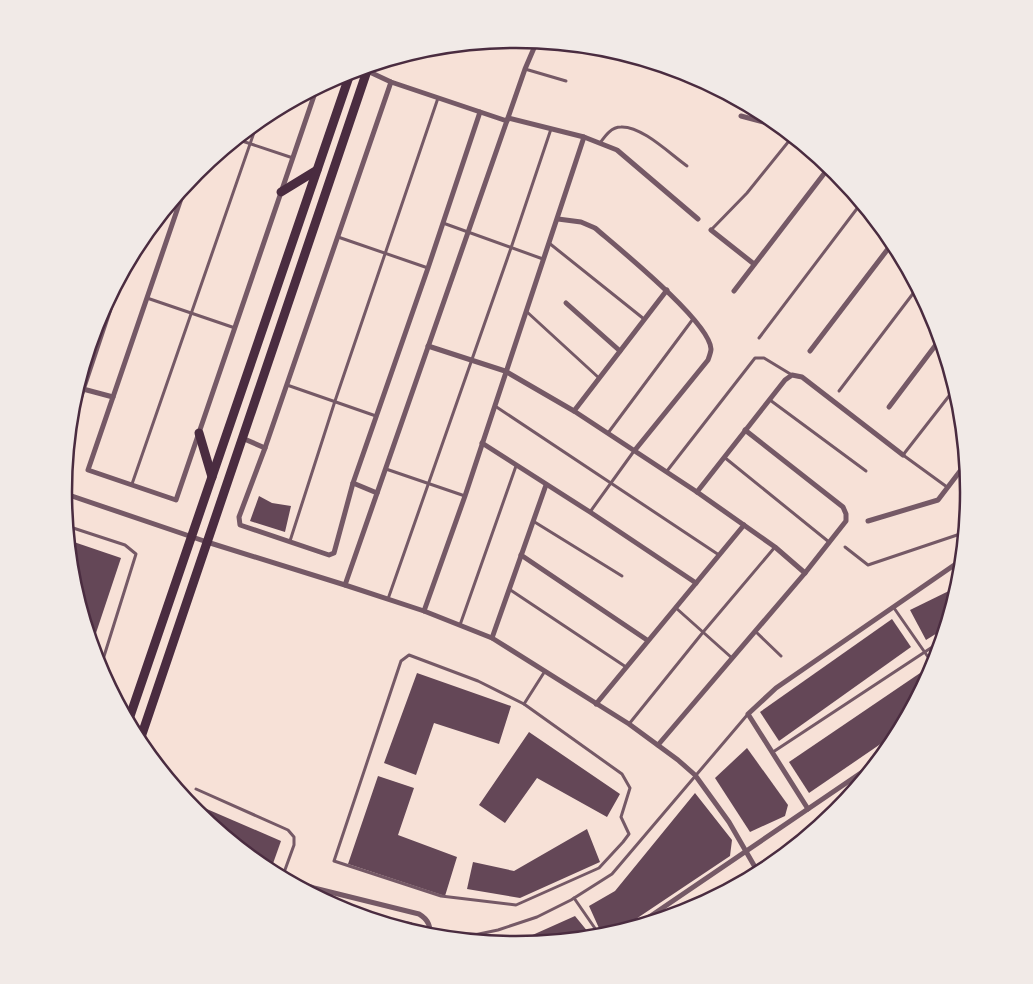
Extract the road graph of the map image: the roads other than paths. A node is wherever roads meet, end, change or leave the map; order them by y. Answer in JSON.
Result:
{"nodes":[{"id":1,"x":534,"y":48,"type":"edge"},
{"id":2,"x":525,"y":69,"type":"junction"},
{"id":3,"x":372,"y":72,"type":"edge"},
{"id":4,"x":364,"y":75,"type":"edge"},
{"id":5,"x":348,"y":80,"type":"edge"},
{"id":6,"x":566,"y":81,"type":"dead end"},
{"id":7,"x":391,"y":82,"type":"junction"},
{"id":8,"x":313,"y":97,"type":"edge"},
{"id":9,"x":438,"y":98,"type":"junction"},
{"id":10,"x":480,"y":112,"type":"junction"},
{"id":11,"x":741,"y":116,"type":"dead end"},
{"id":12,"x":507,"y":119,"type":"junction"},
{"id":13,"x":763,"y":122,"type":"edge"},
{"id":14,"x":551,"y":129,"type":"junction"},
{"id":15,"x":253,"y":134,"type":"edge"},
{"id":16,"x":584,"y":138,"type":"junction"},
{"id":17,"x":243,"y":141,"type":"edge"},
{"id":18,"x":789,"y":141,"type":"edge"},
{"id":19,"x":250,"y":143,"type":"junction"},
{"id":20,"x":600,"y":143,"type":"junction"},
{"id":21,"x":293,"y":158,"type":"junction"},
{"id":22,"x":687,"y":166,"type":"dead end"},
{"id":23,"x":317,"y":170,"type":"junction"},
{"id":24,"x":825,"y":172,"type":"edge"},
{"id":25,"x":281,"y":192,"type":"junction"},
{"id":26,"x":180,"y":201,"type":"edge"},
{"id":27,"x":858,"y":207,"type":"edge"},
{"id":28,"x":558,"y":219,"type":"junction"},
{"id":29,"x":698,"y":219,"type":"dead end"},
{"id":30,"x":443,"y":223,"type":"junction"},
{"id":31,"x":711,"y":230,"type":"joint"},
{"id":32,"x":468,"y":232,"type":"junction"},
{"id":33,"x":338,"y":237,"type":"junction"},
{"id":34,"x":549,"y":244,"type":"junction"},
{"id":35,"x":511,"y":248,"type":"junction"},
{"id":36,"x":888,"y":248,"type":"edge"},
{"id":37,"x":386,"y":253,"type":"junction"},
{"id":38,"x":543,"y":259,"type":"junction"},
{"id":39,"x":754,"y":264,"type":"junction"},
{"id":40,"x":428,"y":268,"type":"junction"},
{"id":41,"x":666,"y":290,"type":"junction"},
{"id":42,"x":734,"y":291,"type":"dead end"},
{"id":43,"x":914,"y":293,"type":"edge"},
{"id":44,"x":147,"y":298,"type":"junction"},
{"id":45,"x":566,"y":303,"type":"dead end"},
{"id":46,"x":525,"y":311,"type":"junction"},
{"id":47,"x":191,"y":313,"type":"junction"},
{"id":48,"x":644,"y":319,"type":"junction"},
{"id":49,"x":693,"y":319,"type":"junction"},
{"id":50,"x":234,"y":328,"type":"junction"},
{"id":51,"x":759,"y":338,"type":"dead end"},
{"id":52,"x":936,"y":345,"type":"edge"},
{"id":53,"x":428,"y":346,"type":"junction"},
{"id":54,"x":620,"y":351,"type":"junction"},
{"id":55,"x":810,"y":351,"type":"dead end"},
{"id":56,"x":472,"y":359,"type":"junction"},
{"id":57,"x":505,"y":371,"type":"junction"},
{"id":58,"x":792,"y":375,"type":"junction"},
{"id":59,"x":600,"y":378,"type":"junction"},
{"id":60,"x":287,"y":384,"type":"junction"},
{"id":61,"x":84,"y":389,"type":"edge"},
{"id":62,"x":839,"y":391,"type":"dead end"},
{"id":63,"x":950,"y":395,"type":"edge"},
{"id":64,"x":113,"y":397,"type":"junction"},
{"id":65,"x":770,"y":400,"type":"junction"},
{"id":66,"x":335,"y":401,"type":"junction"},
{"id":67,"x":494,"y":406,"type":"junction"},
{"id":68,"x":888,"y":407,"type":"dead end"},
{"id":69,"x":574,"y":411,"type":"junction"},
{"id":70,"x":376,"y":416,"type":"junction"},
{"id":71,"x":745,"y":430,"type":"junction"},
{"id":72,"x":199,"y":434,"type":"junction"},
{"id":73,"x":608,"y":434,"type":"junction"},
{"id":74,"x":242,"y":438,"type":"junction"},
{"id":75,"x":482,"y":443,"type":"junction"},
{"id":76,"x":265,"y":448,"type":"junction"},
{"id":77,"x":634,"y":450,"type":"junction"},
{"id":78,"x":903,"y":454,"type":"junction"},
{"id":79,"x":724,"y":457,"type":"junction"},
{"id":80,"x":516,"y":466,"type":"junction"},
{"id":81,"x":386,"y":468,"type":"junction"},
{"id":82,"x":667,"y":471,"type":"junction"},
{"id":83,"x":866,"y":471,"type":"dead end"},
{"id":84,"x":960,"y":471,"type":"edge"},
{"id":85,"x":212,"y":478,"type":"junction"},
{"id":86,"x":428,"y":482,"type":"junction"},
{"id":87,"x":610,"y":482,"type":"junction"},
{"id":88,"x":354,"y":483,"type":"junction"},
{"id":89,"x":132,"y":485,"type":"junction"},
{"id":90,"x":546,"y":485,"type":"junction"},
{"id":91,"x":947,"y":488,"type":"junction"},
{"id":92,"x":697,"y":492,"type":"junction"},
{"id":93,"x":377,"y":493,"type":"junction"},
{"id":94,"x":465,"y":496,"type":"junction"},
{"id":95,"x":72,"y":497,"type":"edge"},
{"id":96,"x":590,"y":512,"type":"junction"},
{"id":97,"x":534,"y":521,"type":"junction"},
{"id":98,"x":868,"y":521,"type":"dead end"},
{"id":99,"x":744,"y":525,"type":"junction"},
{"id":100,"x":74,"y":528,"type":"edge"},
{"id":101,"x":959,"y":534,"type":"edge"},
{"id":102,"x":191,"y":537,"type":"junction"},
{"id":103,"x":207,"y":542,"type":"junction"},
{"id":104,"x":290,"y":542,"type":"junction"},
{"id":105,"x":829,"y":542,"type":"junction"},
{"id":106,"x":845,"y":547,"type":"dead end"},
{"id":107,"x":774,"y":548,"type":"junction"},
{"id":108,"x":521,"y":555,"type":"junction"},
{"id":109,"x":720,"y":556,"type":"junction"},
{"id":110,"x":954,"y":565,"type":"edge"},
{"id":111,"x":804,"y":573,"type":"junction"},
{"id":112,"x":622,"y":576,"type":"dead end"},
{"id":113,"x":696,"y":583,"type":"junction"},
{"id":114,"x":345,"y":585,"type":"junction"},
{"id":115,"x":509,"y":589,"type":"junction"},
{"id":116,"x":388,"y":600,"type":"junction"},
{"id":117,"x":676,"y":607,"type":"junction"},
{"id":118,"x":894,"y":608,"type":"junction"},
{"id":119,"x":424,"y":611,"type":"junction"},
{"id":120,"x":459,"y":625,"type":"junction"},
{"id":121,"x":704,"y":631,"type":"junction"},
{"id":122,"x":754,"y":631,"type":"junction"},
{"id":123,"x":492,"y":638,"type":"junction"},
{"id":124,"x":647,"y":640,"type":"junction"},
{"id":125,"x":932,"y":648,"type":"edge"},
{"id":126,"x":925,"y":653,"type":"junction"},
{"id":127,"x":104,"y":656,"type":"edge"},
{"id":128,"x":781,"y":656,"type":"dead end"},
{"id":129,"x":732,"y":658,"type":"junction"},
{"id":130,"x":928,"y":658,"type":"edge"},
{"id":131,"x":626,"y":667,"type":"junction"},
{"id":132,"x":545,"y":671,"type":"junction"},
{"id":133,"x":524,"y":704,"type":"junction"},
{"id":134,"x":596,"y":704,"type":"junction"},
{"id":135,"x":131,"y":713,"type":"edge"},
{"id":136,"x":748,"y":714,"type":"junction"},
{"id":137,"x":629,"y":724,"type":"junction"},
{"id":138,"x":143,"y":732,"type":"edge"},
{"id":139,"x":658,"y":745,"type":"junction"},
{"id":140,"x":773,"y":752,"type":"junction"},
{"id":141,"x":861,"y":773,"type":"edge"},
{"id":142,"x":695,"y":774,"type":"junction"},
{"id":143,"x":196,"y":789,"type":"dead end"},
{"id":144,"x":808,"y":809,"type":"junction"},
{"id":145,"x":745,"y":852,"type":"junction"},
{"id":146,"x":755,"y":867,"type":"edge"},
{"id":147,"x":284,"y":871,"type":"edge"},
{"id":148,"x":314,"y":888,"type":"edge"},
{"id":149,"x":574,"y":898,"type":"junction"},
{"id":150,"x":652,"y":915,"type":"edge"},
{"id":151,"x":430,"y":928,"type":"edge"},
{"id":152,"x":596,"y":929,"type":"edge"},
{"id":153,"x":475,"y":935,"type":"edge"}],
"edges":[{"from":1,"to":2,"type":"street"},
{"from":2,"to":6,"type":"lane"},
{"from":2,"to":12,"type":"street"},
{"from":3,"to":7,"type":"street"},
{"from":4,"to":74,"type":"main road"},
{"from":5,"to":23,"type":"main road"},
{"from":7,"to":9,"type":"street"},
{"from":7,"to":33,"type":"street"},
{"from":8,"to":21,"type":"street"},
{"from":9,"to":10,"type":"street"},
{"from":9,"to":37,"type":"lane"},
{"from":10,"to":12,"type":"street"},
{"from":10,"to":30,"type":"street"},
{"from":11,"to":13,"type":"street"},
{"from":12,"to":14,"type":"street"},
{"from":12,"to":32,"type":"street"},
{"from":14,"to":16,"type":"street"},
{"from":14,"to":35,"type":"lane"},
{"from":15,"to":19,"type":"lane"},
{"from":16,"to":20,"type":"street"},
{"from":16,"to":28,"type":"street"},
{"from":17,"to":19,"type":"lane"},
{"from":18,"to":31,"type":"lane"},
{"from":19,"to":21,"type":"lane"},
{"from":19,"to":47,"type":"lane"},
{"from":20,"to":22,"type":"lane"},
{"from":20,"to":29,"type":"street"},
{"from":21,"to":25,"type":"street"},
{"from":23,"to":25,"type":"main road"},
{"from":23,"to":85,"type":"main road"},
{"from":24,"to":39,"type":"street"},
{"from":25,"to":50,"type":"street"},
{"from":26,"to":44,"type":"street"},
{"from":27,"to":51,"type":"lane"},
{"from":28,"to":34,"type":"street"},
{"from":28,"to":41,"type":"street"},
{"from":30,"to":32,"type":"lane"},
{"from":30,"to":40,"type":"street"},
{"from":31,"to":39,"type":"street"},
{"from":32,"to":35,"type":"lane"},
{"from":32,"to":53,"type":"street"},
{"from":33,"to":37,"type":"lane"},
{"from":33,"to":60,"type":"street"},
{"from":34,"to":38,"type":"street"},
{"from":34,"to":48,"type":"lane"},
{"from":35,"to":38,"type":"lane"},
{"from":35,"to":56,"type":"lane"},
{"from":36,"to":55,"type":"street"},
{"from":37,"to":40,"type":"lane"},
{"from":37,"to":66,"type":"lane"},
{"from":38,"to":46,"type":"street"},
{"from":39,"to":42,"type":"street"},
{"from":40,"to":70,"type":"street"},
{"from":41,"to":48,"type":"street"},
{"from":41,"to":49,"type":"street"},
{"from":43,"to":62,"type":"lane"},
{"from":44,"to":47,"type":"lane"},
{"from":44,"to":64,"type":"street"},
{"from":45,"to":54,"type":"street"},
{"from":46,"to":57,"type":"street"},
{"from":46,"to":59,"type":"lane"},
{"from":47,"to":50,"type":"lane"},
{"from":47,"to":89,"type":"lane"},
{"from":48,"to":54,"type":"street"},
{"from":49,"to":73,"type":"lane"},
{"from":49,"to":77,"type":"street"},
{"from":50,"to":72,"type":"street"},
{"from":52,"to":68,"type":"street"},
{"from":53,"to":56,"type":"street"},
{"from":53,"to":81,"type":"street"},
{"from":54,"to":59,"type":"street"},
{"from":56,"to":57,"type":"street"},
{"from":56,"to":86,"type":"lane"},
{"from":57,"to":67,"type":"street"},
{"from":57,"to":69,"type":"street"},
{"from":58,"to":65,"type":"street"},
{"from":58,"to":78,"type":"street"},
{"from":58,"to":82,"type":"lane"},
{"from":59,"to":69,"type":"street"},
{"from":60,"to":66,"type":"lane"},
{"from":60,"to":76,"type":"street"},
{"from":61,"to":64,"type":"street"},
{"from":63,"to":78,"type":"lane"},
{"from":64,"to":89,"type":"street"},
{"from":65,"to":71,"type":"street"},
{"from":65,"to":83,"type":"lane"},
{"from":66,"to":70,"type":"lane"},
{"from":66,"to":104,"type":"lane"},
{"from":67,"to":75,"type":"street"},
{"from":67,"to":87,"type":"lane"},
{"from":69,"to":73,"type":"street"},
{"from":70,"to":88,"type":"street"},
{"from":71,"to":79,"type":"street"},
{"from":71,"to":105,"type":"street"},
{"from":72,"to":85,"type":"main road"},
{"from":72,"to":89,"type":"street"},
{"from":73,"to":77,"type":"street"},
{"from":74,"to":76,"type":"street"},
{"from":74,"to":103,"type":"main road"},
{"from":75,"to":80,"type":"street"},
{"from":75,"to":94,"type":"street"},
{"from":76,"to":104,"type":"street"},
{"from":77,"to":82,"type":"street"},
{"from":77,"to":87,"type":"lane"},
{"from":78,"to":91,"type":"lane"},
{"from":79,"to":92,"type":"street"},
{"from":79,"to":105,"type":"lane"},
{"from":80,"to":90,"type":"street"},
{"from":80,"to":120,"type":"lane"},
{"from":81,"to":86,"type":"lane"},
{"from":81,"to":93,"type":"street"},
{"from":82,"to":92,"type":"street"},
{"from":84,"to":91,"type":"street"},
{"from":85,"to":102,"type":"main road"},
{"from":86,"to":94,"type":"lane"},
{"from":86,"to":116,"type":"lane"},
{"from":87,"to":96,"type":"lane"},
{"from":87,"to":109,"type":"lane"},
{"from":88,"to":93,"type":"street"},
{"from":88,"to":104,"type":"street"},
{"from":90,"to":96,"type":"street"},
{"from":90,"to":97,"type":"street"},
{"from":91,"to":98,"type":"street"},
{"from":92,"to":99,"type":"street"},
{"from":93,"to":114,"type":"street"},
{"from":94,"to":119,"type":"street"},
{"from":95,"to":102,"type":"street"},
{"from":96,"to":113,"type":"street"},
{"from":97,"to":108,"type":"street"},
{"from":97,"to":112,"type":"lane"},
{"from":99,"to":107,"type":"street"},
{"from":99,"to":109,"type":"street"},
{"from":100,"to":127,"type":"lane"},
{"from":101,"to":106,"type":"lane"},
{"from":102,"to":103,"type":"street"},
{"from":102,"to":135,"type":"main road"},
{"from":103,"to":114,"type":"street"},
{"from":103,"to":138,"type":"main road"},
{"from":105,"to":111,"type":"street"},
{"from":107,"to":111,"type":"street"},
{"from":107,"to":121,"type":"lane"},
{"from":108,"to":115,"type":"street"},
{"from":108,"to":124,"type":"street"},
{"from":109,"to":113,"type":"street"},
{"from":110,"to":118,"type":"street"},
{"from":111,"to":122,"type":"street"},
{"from":113,"to":117,"type":"street"},
{"from":114,"to":116,"type":"street"},
{"from":115,"to":123,"type":"street"},
{"from":115,"to":131,"type":"lane"},
{"from":116,"to":119,"type":"street"},
{"from":117,"to":121,"type":"lane"},
{"from":117,"to":124,"type":"street"},
{"from":118,"to":126,"type":"lane"},
{"from":118,"to":136,"type":"street"},
{"from":119,"to":120,"type":"street"},
{"from":120,"to":123,"type":"street"},
{"from":121,"to":129,"type":"lane"},
{"from":121,"to":137,"type":"lane"},
{"from":122,"to":128,"type":"lane"},
{"from":122,"to":129,"type":"street"},
{"from":123,"to":132,"type":"street"},
{"from":124,"to":131,"type":"street"},
{"from":125,"to":126,"type":"lane"},
{"from":126,"to":130,"type":"lane"},
{"from":126,"to":140,"type":"lane"},
{"from":129,"to":139,"type":"street"},
{"from":131,"to":134,"type":"street"},
{"from":132,"to":133,"type":"lane"},
{"from":132,"to":134,"type":"street"},
{"from":133,"to":133,"type":"lane"},
{"from":134,"to":137,"type":"street"},
{"from":136,"to":140,"type":"street"},
{"from":136,"to":142,"type":"lane"},
{"from":137,"to":139,"type":"street"},
{"from":139,"to":142,"type":"street"},
{"from":140,"to":144,"type":"street"},
{"from":141,"to":144,"type":"street"},
{"from":142,"to":145,"type":"street"},
{"from":142,"to":149,"type":"lane"},
{"from":143,"to":147,"type":"lane"},
{"from":144,"to":145,"type":"street"},
{"from":145,"to":146,"type":"street"},
{"from":145,"to":150,"type":"street"},
{"from":148,"to":151,"type":"street"},
{"from":149,"to":152,"type":"lane"},
{"from":149,"to":153,"type":"lane"}]}
